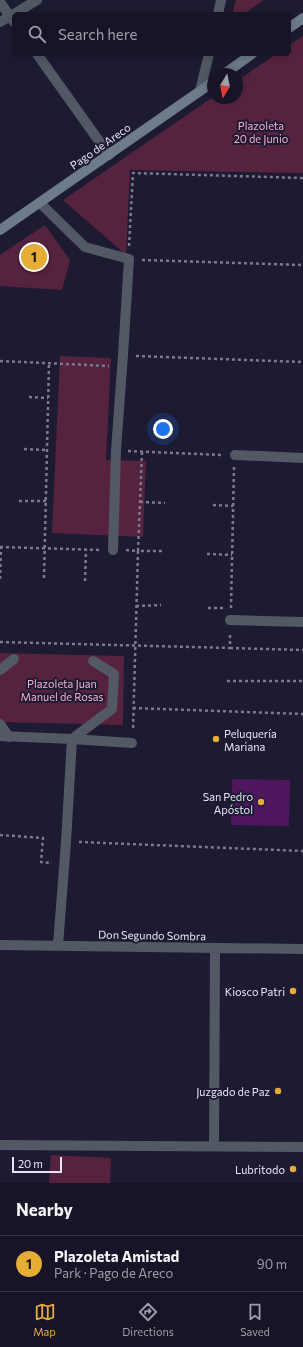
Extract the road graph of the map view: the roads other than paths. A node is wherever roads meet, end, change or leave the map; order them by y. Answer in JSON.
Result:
{"nodes":[{"id":1,"x":37,"y":0,"type":"edge"},
{"id":2,"x":221,"y":0,"type":"edge"},
{"id":3,"x":0,"y":2,"type":"edge"},
{"id":4,"x":20,"y":12,"type":"edge"},
{"id":5,"x":218,"y":12,"type":"edge"},
{"id":6,"x":12,"y":16,"type":"edge"},
{"id":7,"x":12,"y":17,"type":"edge"},
{"id":8,"x":303,"y":18,"type":"edge"},
{"id":9,"x":0,"y":22,"type":"edge"},
{"id":10,"x":291,"y":27,"type":"edge"},
{"id":11,"x":38,"y":56,"type":"edge"},
{"id":12,"x":209,"y":56,"type":"edge"},
{"id":13,"x":249,"y":56,"type":"edge"},
{"id":14,"x":232,"y":68,"type":"edge"},
{"id":15,"x":207,"y":86,"type":"edge"},
{"id":16,"x":200,"y":91,"type":"junction"},
{"id":17,"x":109,"y":155,"type":"junction"},
{"id":18,"x":40,"y":203,"type":"junction"},
{"id":19,"x":0,"y":230,"type":"edge"},
{"id":20,"x":235,"y":455,"type":"road end"},
{"id":21,"x":303,"y":458,"type":"edge"},
{"id":22,"x":113,"y":550,"type":"road end"},
{"id":23,"x":230,"y":620,"type":"road end"},
{"id":24,"x":303,"y":622,"type":"edge"},
{"id":25,"x":14,"y":659,"type":"dead end"},
{"id":26,"x":93,"y":661,"type":"dead end"},
{"id":27,"x":0,"y":670,"type":"edge"},
{"id":28,"x":0,"y":724,"type":"edge"},
{"id":29,"x":4,"y":737,"type":"edge"},
{"id":30,"x":72,"y":739,"type":"junction"},
{"id":31,"x":132,"y":742,"type":"road end"},
{"id":32,"x":0,"y":945,"type":"edge"},
{"id":33,"x":58,"y":945,"type":"junction"},
{"id":34,"x":215,"y":948,"type":"junction"},
{"id":35,"x":303,"y":949,"type":"edge"},
{"id":36,"x":0,"y":1145,"type":"edge"},
{"id":37,"x":214,"y":1146,"type":"junction"},
{"id":38,"x":303,"y":1147,"type":"edge"}],
"edges":[{"from":1,"to":4,"type":"street"},
{"from":2,"to":5,"type":"street"},
{"from":3,"to":6,"type":"street"},
{"from":7,"to":9,"type":"street"},
{"from":8,"to":10,"type":"street"},
{"from":11,"to":17,"type":"street"},
{"from":12,"to":16,"type":"street"},
{"from":13,"to":14,"type":"street"},
{"from":15,"to":16,"type":"street","name":"Pago de Areco"},
{"from":16,"to":17,"type":"street","name":"Pago de Areco"},
{"from":17,"to":18,"type":"street","name":"Pago de Areco"},
{"from":18,"to":19,"type":"street","name":"Pago de Areco"},
{"from":18,"to":22,"type":"street"},
{"from":20,"to":21,"type":"street"},
{"from":23,"to":24,"type":"street"},
{"from":25,"to":27,"type":"street"},
{"from":26,"to":30,"type":"street"},
{"from":28,"to":29,"type":"street"},
{"from":29,"to":30,"type":"street"},
{"from":30,"to":31,"type":"street"},
{"from":30,"to":33,"type":"street"},
{"from":32,"to":33,"type":"street","name":"Don Segundo Sombra"},
{"from":33,"to":34,"type":"street","name":"Don Segundo Sombra"},
{"from":34,"to":35,"type":"street","name":"Don Segundo Sombra"},
{"from":34,"to":37,"type":"street"},
{"from":36,"to":37,"type":"street"},
{"from":37,"to":38,"type":"street"}]}
